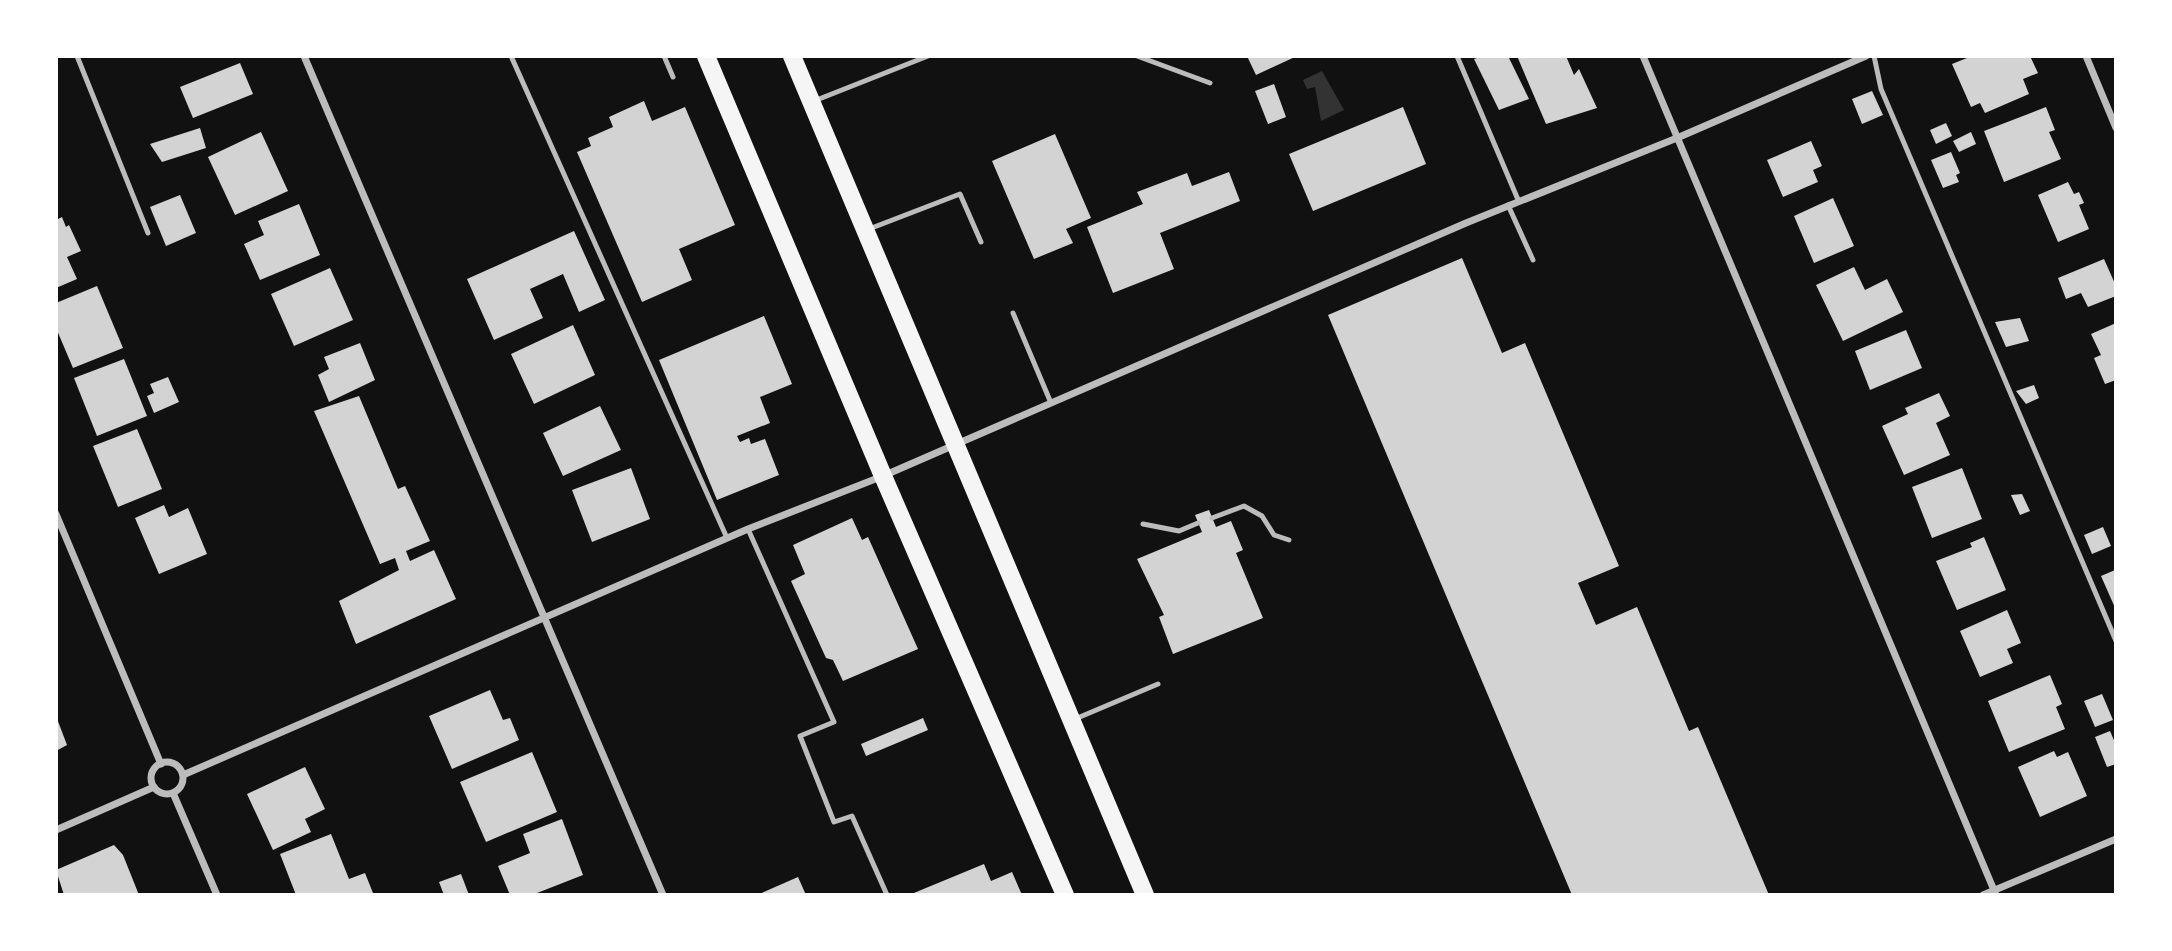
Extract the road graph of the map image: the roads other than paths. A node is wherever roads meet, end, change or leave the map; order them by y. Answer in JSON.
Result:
{"nodes":[{"id":1,"x":77,"y":56,"type":"edge"},
{"id":2,"x":304,"y":56,"type":"edge"},
{"id":3,"x":511,"y":56,"type":"edge"},
{"id":4,"x":664,"y":56,"type":"edge"},
{"id":5,"x":706,"y":56,"type":"edge"},
{"id":6,"x":792,"y":56,"type":"edge"},
{"id":7,"x":928,"y":56,"type":"edge"},
{"id":8,"x":1137,"y":56,"type":"edge"},
{"id":9,"x":1457,"y":56,"type":"edge"},
{"id":10,"x":1643,"y":56,"type":"edge"},
{"id":11,"x":1866,"y":56,"type":"edge"},
{"id":12,"x":1874,"y":56,"type":"edge"},
{"id":13,"x":2086,"y":56,"type":"edge"},
{"id":14,"x":673,"y":77,"type":"dead end"},
{"id":15,"x":1209,"y":83,"type":"dead end"},
{"id":16,"x":811,"y":102,"type":"junction"},
{"id":17,"x":2116,"y":128,"type":"edge"},
{"id":18,"x":1677,"y":138,"type":"junction"},
{"id":19,"x":1519,"y":202,"type":"junction"},
{"id":20,"x":1508,"y":205,"type":"junction"},
{"id":21,"x":866,"y":230,"type":"junction"},
{"id":22,"x":148,"y":233,"type":"dead end"},
{"id":23,"x":981,"y":243,"type":"dead end"},
{"id":24,"x":1533,"y":260,"type":"dead end"},
{"id":25,"x":1013,"y":313,"type":"dead end"},
{"id":26,"x":1051,"y":403,"type":"junction"},
{"id":27,"x":955,"y":446,"type":"junction"},
{"id":28,"x":883,"y":476,"type":"junction"},
{"id":29,"x":56,"y":514,"type":"edge"},
{"id":30,"x":1212,"y":518,"type":"dead end"},
{"id":31,"x":1198,"y":523,"type":"dead end"},
{"id":32,"x":1143,"y":524,"type":"dead end"},
{"id":33,"x":748,"y":529,"type":"junction"},
{"id":34,"x":727,"y":538,"type":"junction"},
{"id":35,"x":1289,"y":540,"type":"dead end"},
{"id":36,"x":544,"y":618,"type":"junction"},
{"id":37,"x":2116,"y":641,"type":"edge"},
{"id":38,"x":1158,"y":684,"type":"dead end"},
{"id":39,"x":1072,"y":720,"type":"junction"},
{"id":40,"x":161,"y":764,"type":"junction"},
{"id":41,"x":183,"y":775,"type":"junction"},
{"id":42,"x":154,"y":788,"type":"junction"},
{"id":43,"x":173,"y":793,"type":"junction"},
{"id":44,"x":56,"y":830,"type":"edge"},
{"id":45,"x":2116,"y":839,"type":"edge"},
{"id":46,"x":1995,"y":893,"type":"edge"},
{"id":47,"x":216,"y":895,"type":"edge"},
{"id":48,"x":663,"y":895,"type":"edge"},
{"id":49,"x":887,"y":895,"type":"edge"},
{"id":50,"x":1065,"y":895,"type":"edge"},
{"id":51,"x":1145,"y":895,"type":"edge"},
{"id":52,"x":1983,"y":895,"type":"edge"}],
"edges":[{"from":1,"to":22,"type":"lane"},
{"from":2,"to":36,"type":"street"},
{"from":3,"to":34,"type":"lane"},
{"from":4,"to":14,"type":"lane"},
{"from":5,"to":28,"type":"main road"},
{"from":6,"to":16,"type":"main road"},
{"from":7,"to":16,"type":"lane"},
{"from":8,"to":15,"type":"lane"},
{"from":9,"to":19,"type":"lane"},
{"from":10,"to":18,"type":"street"},
{"from":11,"to":18,"type":"street"},
{"from":12,"to":37,"type":"lane"},
{"from":13,"to":17,"type":"street"},
{"from":16,"to":21,"type":"main road"},
{"from":18,"to":19,"type":"street"},
{"from":18,"to":46,"type":"street"},
{"from":19,"to":20,"type":"street"},
{"from":20,"to":24,"type":"lane"},
{"from":20,"to":26,"type":"street"},
{"from":21,"to":23,"type":"lane"},
{"from":21,"to":27,"type":"main road"},
{"from":25,"to":26,"type":"lane"},
{"from":26,"to":27,"type":"street"},
{"from":27,"to":28,"type":"street"},
{"from":27,"to":39,"type":"main road"},
{"from":28,"to":33,"type":"street"},
{"from":28,"to":50,"type":"main road"},
{"from":29,"to":40,"type":"street"},
{"from":30,"to":35,"type":"lane"},
{"from":31,"to":32,"type":"lane"},
{"from":33,"to":34,"type":"street"},
{"from":33,"to":49,"type":"lane"},
{"from":34,"to":36,"type":"street"},
{"from":36,"to":41,"type":"street"},
{"from":36,"to":48,"type":"street"},
{"from":38,"to":39,"type":"lane"},
{"from":39,"to":51,"type":"main road"},
{"from":40,"to":41,"type":"street"},
{"from":40,"to":42,"type":"street"},
{"from":41,"to":43,"type":"street"},
{"from":42,"to":43,"type":"street"},
{"from":42,"to":44,"type":"street"},
{"from":43,"to":47,"type":"street"},
{"from":45,"to":46,"type":"street"},
{"from":46,"to":52,"type":"street"}]}
